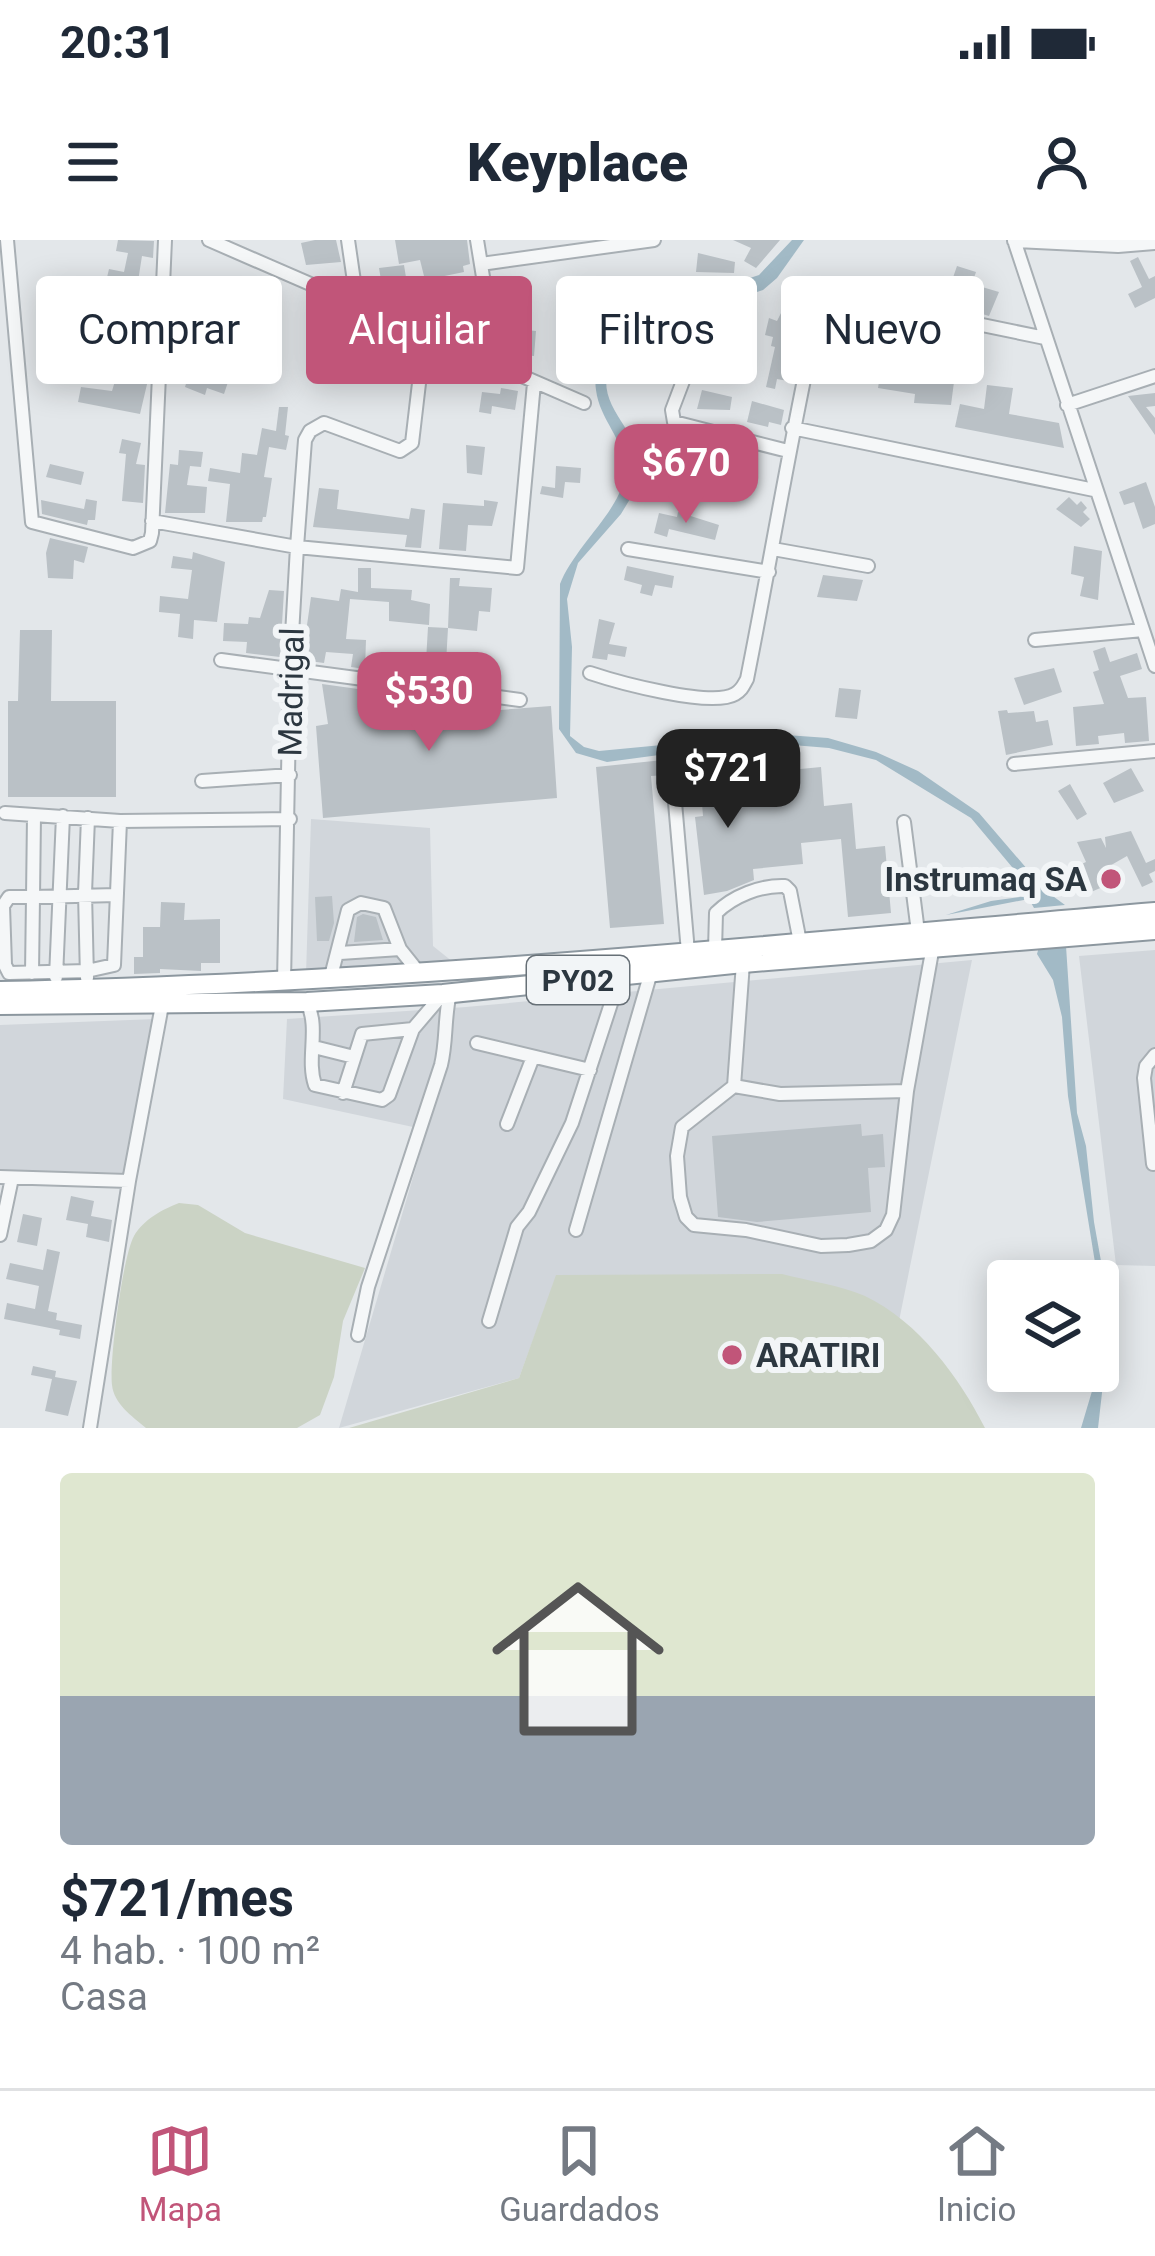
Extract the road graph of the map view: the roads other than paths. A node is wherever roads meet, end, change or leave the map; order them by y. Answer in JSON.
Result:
{"nodes":[{"id":1,"x":7,"y":240,"type":"edge"},
{"id":2,"x":165,"y":240,"type":"edge"},
{"id":3,"x":209,"y":240,"type":"edge"},
{"id":4,"x":348,"y":240,"type":"edge"},
{"id":5,"x":477,"y":240,"type":"edge"},
{"id":6,"x":654,"y":240,"type":"edge"},
{"id":7,"x":1014,"y":240,"type":"edge"},
{"id":8,"x":1107,"y":243,"type":"edge"},
{"id":9,"x":1155,"y":243,"type":"edge"},
{"id":10,"x":608,"y":244,"type":"edge"},
{"id":11,"x":481,"y":264,"type":"junction"},
{"id":12,"x":353,"y":276,"type":"edge"},
{"id":13,"x":483,"y":276,"type":"edge"},
{"id":14,"x":306,"y":281,"type":"edge"},
{"id":15,"x":5,"y":312,"type":"edge"},
{"id":16,"x":1045,"y":338,"type":"junction"},
{"id":17,"x":1155,"y":376,"type":"edge"},
{"id":18,"x":534,"y":383,"type":"joint"},
{"id":19,"x":419,"y":384,"type":"edge"},
{"id":20,"x":682,"y":384,"type":"edge"},
{"id":21,"x":584,"y":403,"type":"dead end"},
{"id":22,"x":1067,"y":405,"type":"junction"},
{"id":23,"x":792,"y":428,"type":"junction"},
{"id":24,"x":788,"y":451,"type":"junction"},
{"id":25,"x":1094,"y":490,"type":"junction"},
{"id":26,"x":152,"y":520,"type":"junction"},
{"id":27,"x":297,"y":547,"type":"junction"},
{"id":28,"x":628,"y":549,"type":"dead end"},
{"id":29,"x":772,"y":549,"type":"junction"},
{"id":30,"x":868,"y":566,"type":"dead end"},
{"id":31,"x":769,"y":572,"type":"junction"},
{"id":32,"x":1155,"y":607,"type":"edge"},
{"id":33,"x":1137,"y":610,"type":"junction"},
{"id":34,"x":1144,"y":630,"type":"junction"},
{"id":35,"x":1035,"y":640,"type":"dead end"},
{"id":36,"x":221,"y":660,"type":"dead end"},
{"id":37,"x":1155,"y":666,"type":"edge"},
{"id":38,"x":290,"y":670,"type":"junction"},
{"id":39,"x":590,"y":673,"type":"dead end"},
{"id":40,"x":520,"y":700,"type":"dead end"},
{"id":41,"x":1155,"y":751,"type":"edge"},
{"id":42,"x":1015,"y":764,"type":"dead end"},
{"id":43,"x":290,"y":775,"type":"junction"},
{"id":44,"x":202,"y":781,"type":"dead end"},
{"id":45,"x":674,"y":791,"type":"dead end"},
{"id":46,"x":5,"y":813,"type":"dead end"},
{"id":47,"x":34,"y":816,"type":"junction"},
{"id":48,"x":63,"y":816,"type":"junction"},
{"id":49,"x":88,"y":818,"type":"junction"},
{"id":50,"x":290,"y":818,"type":"junction"},
{"id":51,"x":120,"y":821,"type":"junction"},
{"id":52,"x":904,"y":823,"type":"dead end"},
{"id":53,"x":85,"y":893,"type":"junction"},
{"id":54,"x":60,"y":895,"type":"junction"},
{"id":55,"x":117,"y":895,"type":"junction"},
{"id":56,"x":33,"y":897,"type":"junction"},
{"id":57,"x":1155,"y":912,"type":"edge"},
{"id":58,"x":1150,"y":932,"type":"edge"},
{"id":59,"x":926,"y":939,"type":"junction"},
{"id":60,"x":800,"y":942,"type":"junction"},
{"id":61,"x":400,"y":949,"type":"junction"},
{"id":62,"x":716,"y":950,"type":"junction"},
{"id":63,"x":340,"y":952,"type":"junction"},
{"id":64,"x":688,"y":952,"type":"junction"},
{"id":65,"x":743,"y":963,"type":"junction"},
{"id":66,"x":651,"y":972,"type":"junction"},
{"id":67,"x":32,"y":973,"type":"junction"},
{"id":68,"x":421,"y":975,"type":"junction"},
{"id":69,"x":620,"y":976,"type":"junction"},
{"id":70,"x":56,"y":981,"type":"junction"},
{"id":71,"x":329,"y":981,"type":"junction"},
{"id":72,"x":284,"y":984,"type":"junction"},
{"id":73,"x":88,"y":988,"type":"junction"},
{"id":74,"x":0,"y":991,"type":"edge"},
{"id":75,"x":446,"y":993,"type":"junction"},
{"id":76,"x":163,"y":994,"type":"junction"},
{"id":77,"x":307,"y":1002,"type":"junction"},
{"id":78,"x":0,"y":1005,"type":"edge"},
{"id":79,"x":412,"y":1029,"type":"junction"},
{"id":80,"x":477,"y":1043,"type":"dead end"},
{"id":81,"x":314,"y":1047,"type":"junction"},
{"id":82,"x":1155,"y":1054,"type":"edge"},
{"id":83,"x":354,"y":1057,"type":"junction"},
{"id":84,"x":533,"y":1057,"type":"junction"},
{"id":85,"x":590,"y":1070,"type":"junction"},
{"id":86,"x":734,"y":1086,"type":"junction"},
{"id":87,"x":907,"y":1091,"type":"junction"},
{"id":88,"x":344,"y":1093,"type":"junction"},
{"id":89,"x":507,"y":1124,"type":"dead end"},
{"id":90,"x":1153,"y":1164,"type":"edge"},
{"id":91,"x":6,"y":1177,"type":"edge"},
{"id":92,"x":129,"y":1181,"type":"junction"},
{"id":93,"x":576,"y":1230,"type":"dead end"},
{"id":94,"x":0,"y":1235,"type":"edge"},
{"id":95,"x":489,"y":1322,"type":"dead end"},
{"id":96,"x":358,"y":1335,"type":"dead end"},
{"id":97,"x":90,"y":1428,"type":"edge"}],
"edges":[{"from":1,"to":15,"type":"street"},
{"from":2,"to":26,"type":"street"},
{"from":3,"to":14,"type":"street"},
{"from":4,"to":12,"type":"street"},
{"from":5,"to":11,"type":"street"},
{"from":6,"to":10,"type":"street"},
{"from":7,"to":8,"type":"street"},
{"from":7,"to":16,"type":"street"},
{"from":8,"to":9,"type":"street"},
{"from":10,"to":11,"type":"street"},
{"from":11,"to":13,"type":"street"},
{"from":15,"to":26,"type":"street"},
{"from":16,"to":22,"type":"street"},
{"from":16,"to":23,"type":"street"},
{"from":17,"to":22,"type":"street"},
{"from":18,"to":21,"type":"street"},
{"from":18,"to":27,"type":"street"},
{"from":19,"to":27,"type":"street","name":"Madrigal"},
{"from":20,"to":24,"type":"street"},
{"from":22,"to":25,"type":"street"},
{"from":23,"to":24,"type":"street"},
{"from":23,"to":25,"type":"street"},
{"from":24,"to":29,"type":"street"},
{"from":25,"to":33,"type":"street"},
{"from":26,"to":27,"type":"street"},
{"from":27,"to":38,"type":"street","name":"Madrigal"},
{"from":28,"to":31,"type":"street"},
{"from":29,"to":30,"type":"street"},
{"from":29,"to":31,"type":"street"},
{"from":31,"to":39,"type":"street"},
{"from":32,"to":33,"type":"street"},
{"from":33,"to":34,"type":"street"},
{"from":34,"to":35,"type":"street"},
{"from":34,"to":37,"type":"street"},
{"from":36,"to":38,"type":"street"},
{"from":38,"to":40,"type":"street"},
{"from":38,"to":43,"type":"street","name":"Madrigal"},
{"from":41,"to":42,"type":"street"},
{"from":43,"to":44,"type":"street"},
{"from":43,"to":50,"type":"street","name":"Madrigal"},
{"from":45,"to":64,"type":"street"},
{"from":46,"to":47,"type":"street"},
{"from":47,"to":48,"type":"street"},
{"from":47,"to":56,"type":"street"},
{"from":48,"to":49,"type":"street"},
{"from":48,"to":54,"type":"street"},
{"from":49,"to":51,"type":"street"},
{"from":49,"to":53,"type":"street"},
{"from":50,"to":51,"type":"street"},
{"from":50,"to":72,"type":"street","name":"Madrigal"},
{"from":51,"to":55,"type":"street"},
{"from":52,"to":59,"type":"street"},
{"from":53,"to":54,"type":"street"},
{"from":53,"to":55,"type":"street"},
{"from":53,"to":73,"type":"street"},
{"from":54,"to":56,"type":"street"},
{"from":54,"to":70,"type":"street"},
{"from":55,"to":73,"type":"street"},
{"from":56,"to":67,"type":"street"},
{"from":56,"to":67,"type":"street"},
{"from":57,"to":59,"type":"highway","number":"PY02"},
{"from":58,"to":59,"type":"highway","number":"PY02"},
{"from":59,"to":60,"type":"highway","number":"PY02"},
{"from":59,"to":65,"type":"highway","number":"PY02"},
{"from":59,"to":87,"type":"street"},
{"from":60,"to":62,"type":"highway","number":"PY02"},
{"from":60,"to":62,"type":"street"},
{"from":61,"to":63,"type":"street"},
{"from":61,"to":63,"type":"street"},
{"from":61,"to":68,"type":"street"},
{"from":62,"to":64,"type":"highway","number":"PY02"},
{"from":63,"to":71,"type":"street"},
{"from":64,"to":68,"type":"highway","number":"PY02"},
{"from":65,"to":66,"type":"highway","number":"PY02"},
{"from":65,"to":86,"type":"street"},
{"from":66,"to":69,"type":"highway","number":"PY02"},
{"from":66,"to":93,"type":"street"},
{"from":67,"to":70,"type":"street"},
{"from":68,"to":71,"type":"highway","number":"PY02"},
{"from":69,"to":75,"type":"highway","number":"PY02"},
{"from":69,"to":85,"type":"street"},
{"from":70,"to":73,"type":"highway","number":"PY02"},
{"from":70,"to":74,"type":"highway","number":"PY02"},
{"from":71,"to":72,"type":"highway","number":"PY02"},
{"from":72,"to":76,"type":"highway","number":"PY02"},
{"from":73,"to":76,"type":"highway","number":"PY02"},
{"from":73,"to":78,"type":"highway","number":"PY02"},
{"from":75,"to":77,"type":"highway","number":"PY02"},
{"from":75,"to":79,"type":"street"},
{"from":75,"to":96,"type":"street"},
{"from":76,"to":77,"type":"highway","number":"PY02"},
{"from":76,"to":92,"type":"street"},
{"from":77,"to":81,"type":"street"},
{"from":79,"to":83,"type":"street"},
{"from":79,"to":88,"type":"street"},
{"from":80,"to":84,"type":"street"},
{"from":81,"to":83,"type":"street"},
{"from":81,"to":88,"type":"street"},
{"from":82,"to":90,"type":"street"},
{"from":83,"to":88,"type":"street"},
{"from":84,"to":85,"type":"street"},
{"from":84,"to":89,"type":"street"},
{"from":85,"to":95,"type":"street"},
{"from":86,"to":87,"type":"street"},
{"from":86,"to":87,"type":"street"},
{"from":91,"to":92,"type":"street"},
{"from":91,"to":94,"type":"street"},
{"from":92,"to":97,"type":"street"}]}
